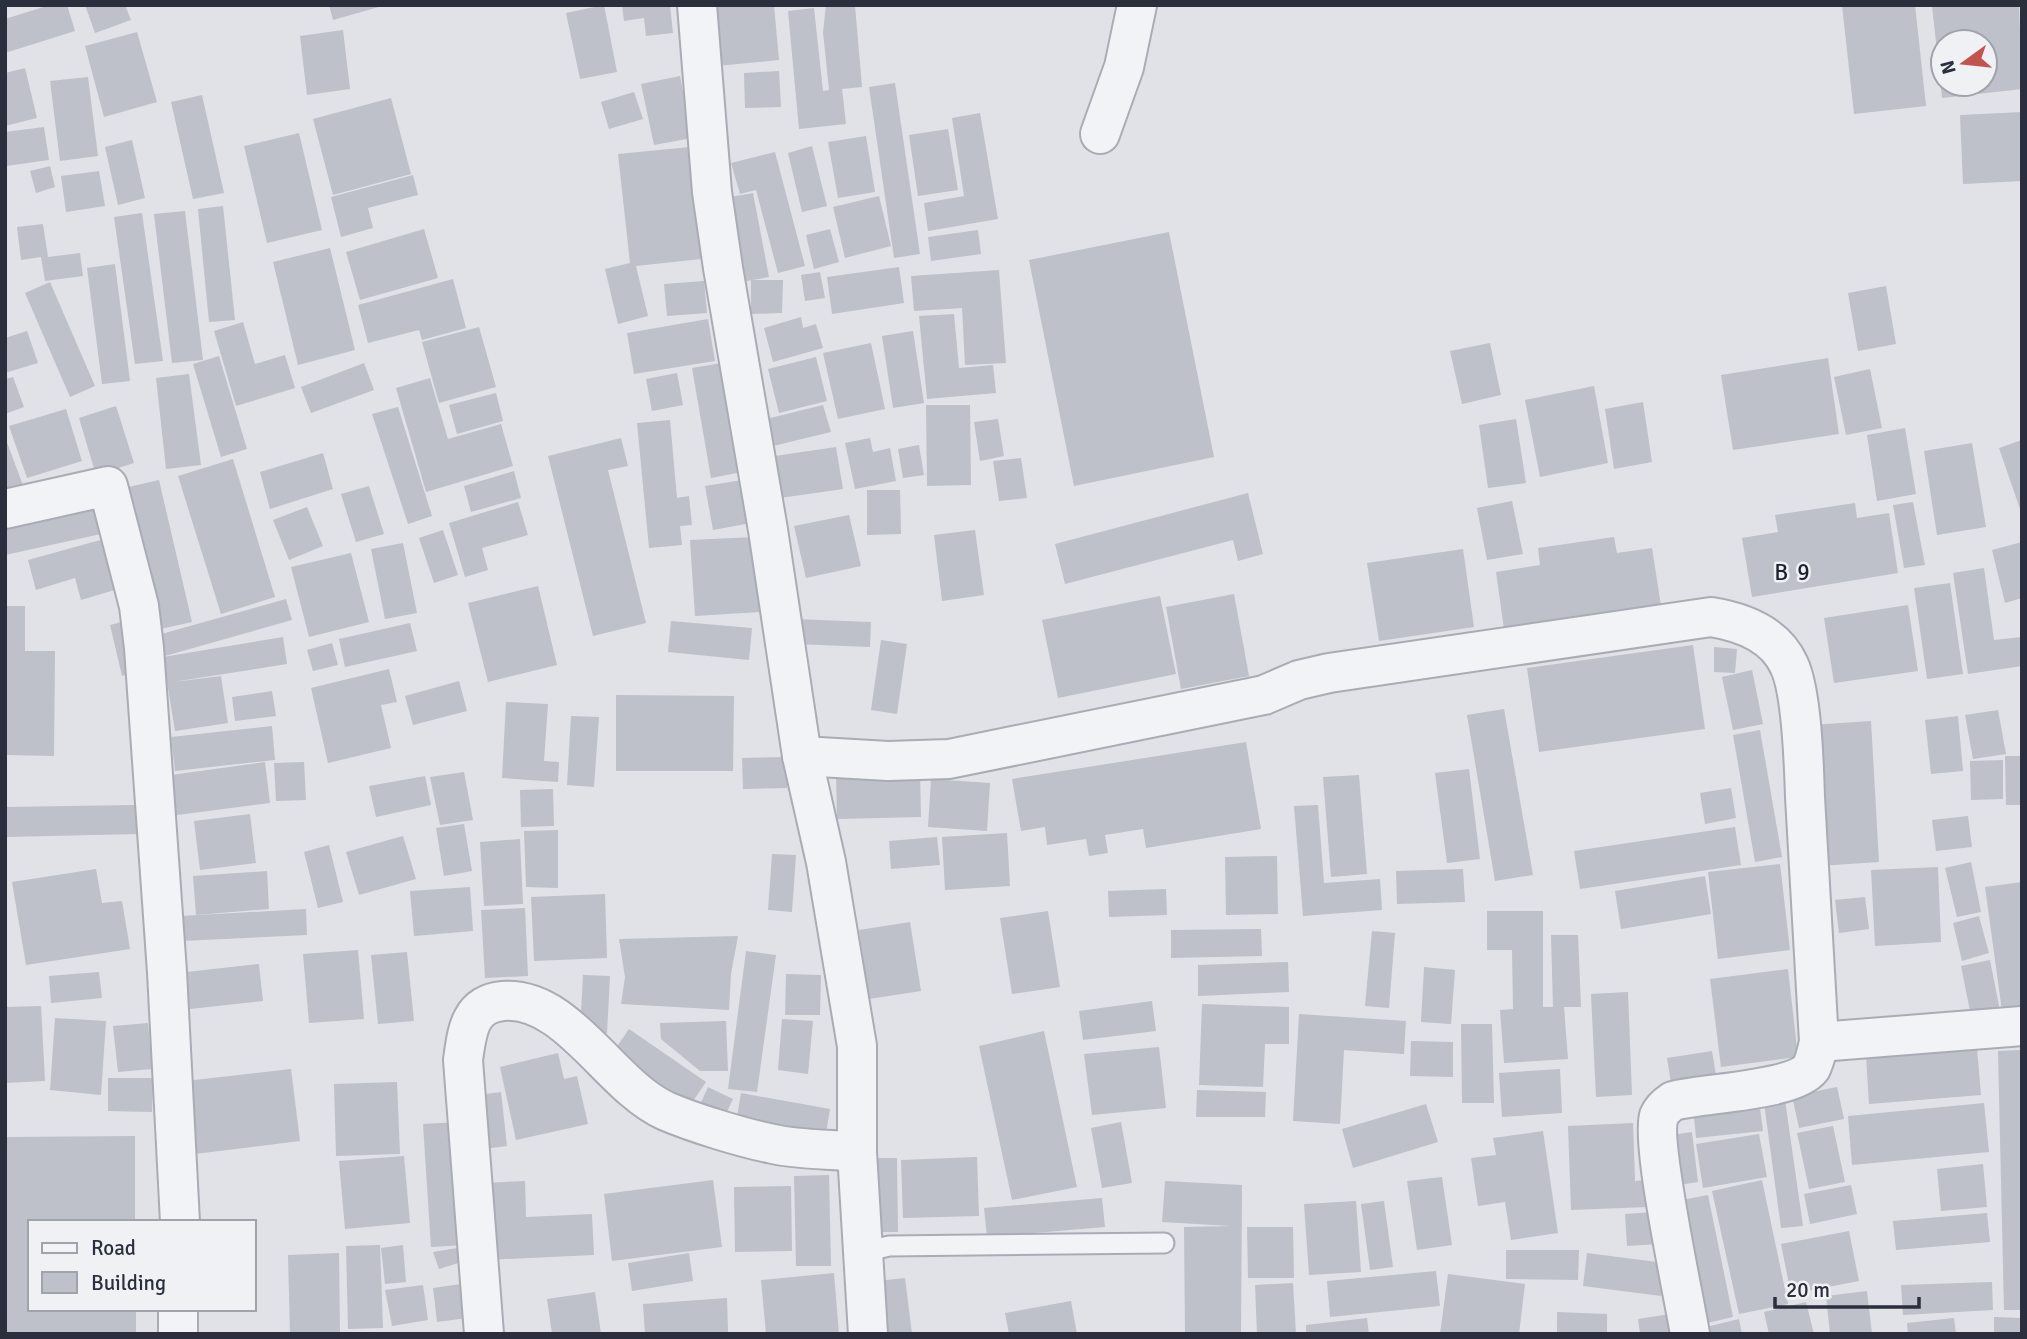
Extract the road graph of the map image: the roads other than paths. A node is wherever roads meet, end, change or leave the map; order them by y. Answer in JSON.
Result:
{"nodes":[{"id":1,"x":697,"y":5,"type":"edge"},
{"id":2,"x":1137,"y":5,"type":"edge"},
{"id":3,"x":1100,"y":134,"type":"dead end"},
{"id":4,"x":5,"y":509,"type":"edge"},
{"id":5,"x":802,"y":756,"type":"junction"},
{"id":6,"x":2022,"y":1026,"type":"edge"},
{"id":7,"x":1818,"y":1042,"type":"junction"},
{"id":8,"x":858,"y":1152,"type":"junction"},
{"id":9,"x":180,"y":1220,"type":"edge"},
{"id":10,"x":1164,"y":1243,"type":"dead end"},
{"id":11,"x":864,"y":1252,"type":"junction"},
{"id":12,"x":178,"y":1311,"type":"edge"},
{"id":13,"x":177,"y":1334,"type":"edge"},
{"id":14,"x":484,"y":1334,"type":"edge"},
{"id":15,"x":868,"y":1334,"type":"edge"},
{"id":16,"x":1690,"y":1334,"type":"edge"}],
"edges":[{"from":1,"to":5,"type":"street"},
{"from":2,"to":3,"type":"street"},
{"from":4,"to":9,"type":"street"},
{"from":5,"to":7,"type":"street"},
{"from":5,"to":8,"type":"street"},
{"from":6,"to":7,"type":"street"},
{"from":7,"to":16,"type":"street"},
{"from":8,"to":11,"type":"street"},
{"from":8,"to":14,"type":"street"},
{"from":10,"to":11,"type":"lane"},
{"from":11,"to":15,"type":"street"},
{"from":12,"to":13,"type":"street"}]}
